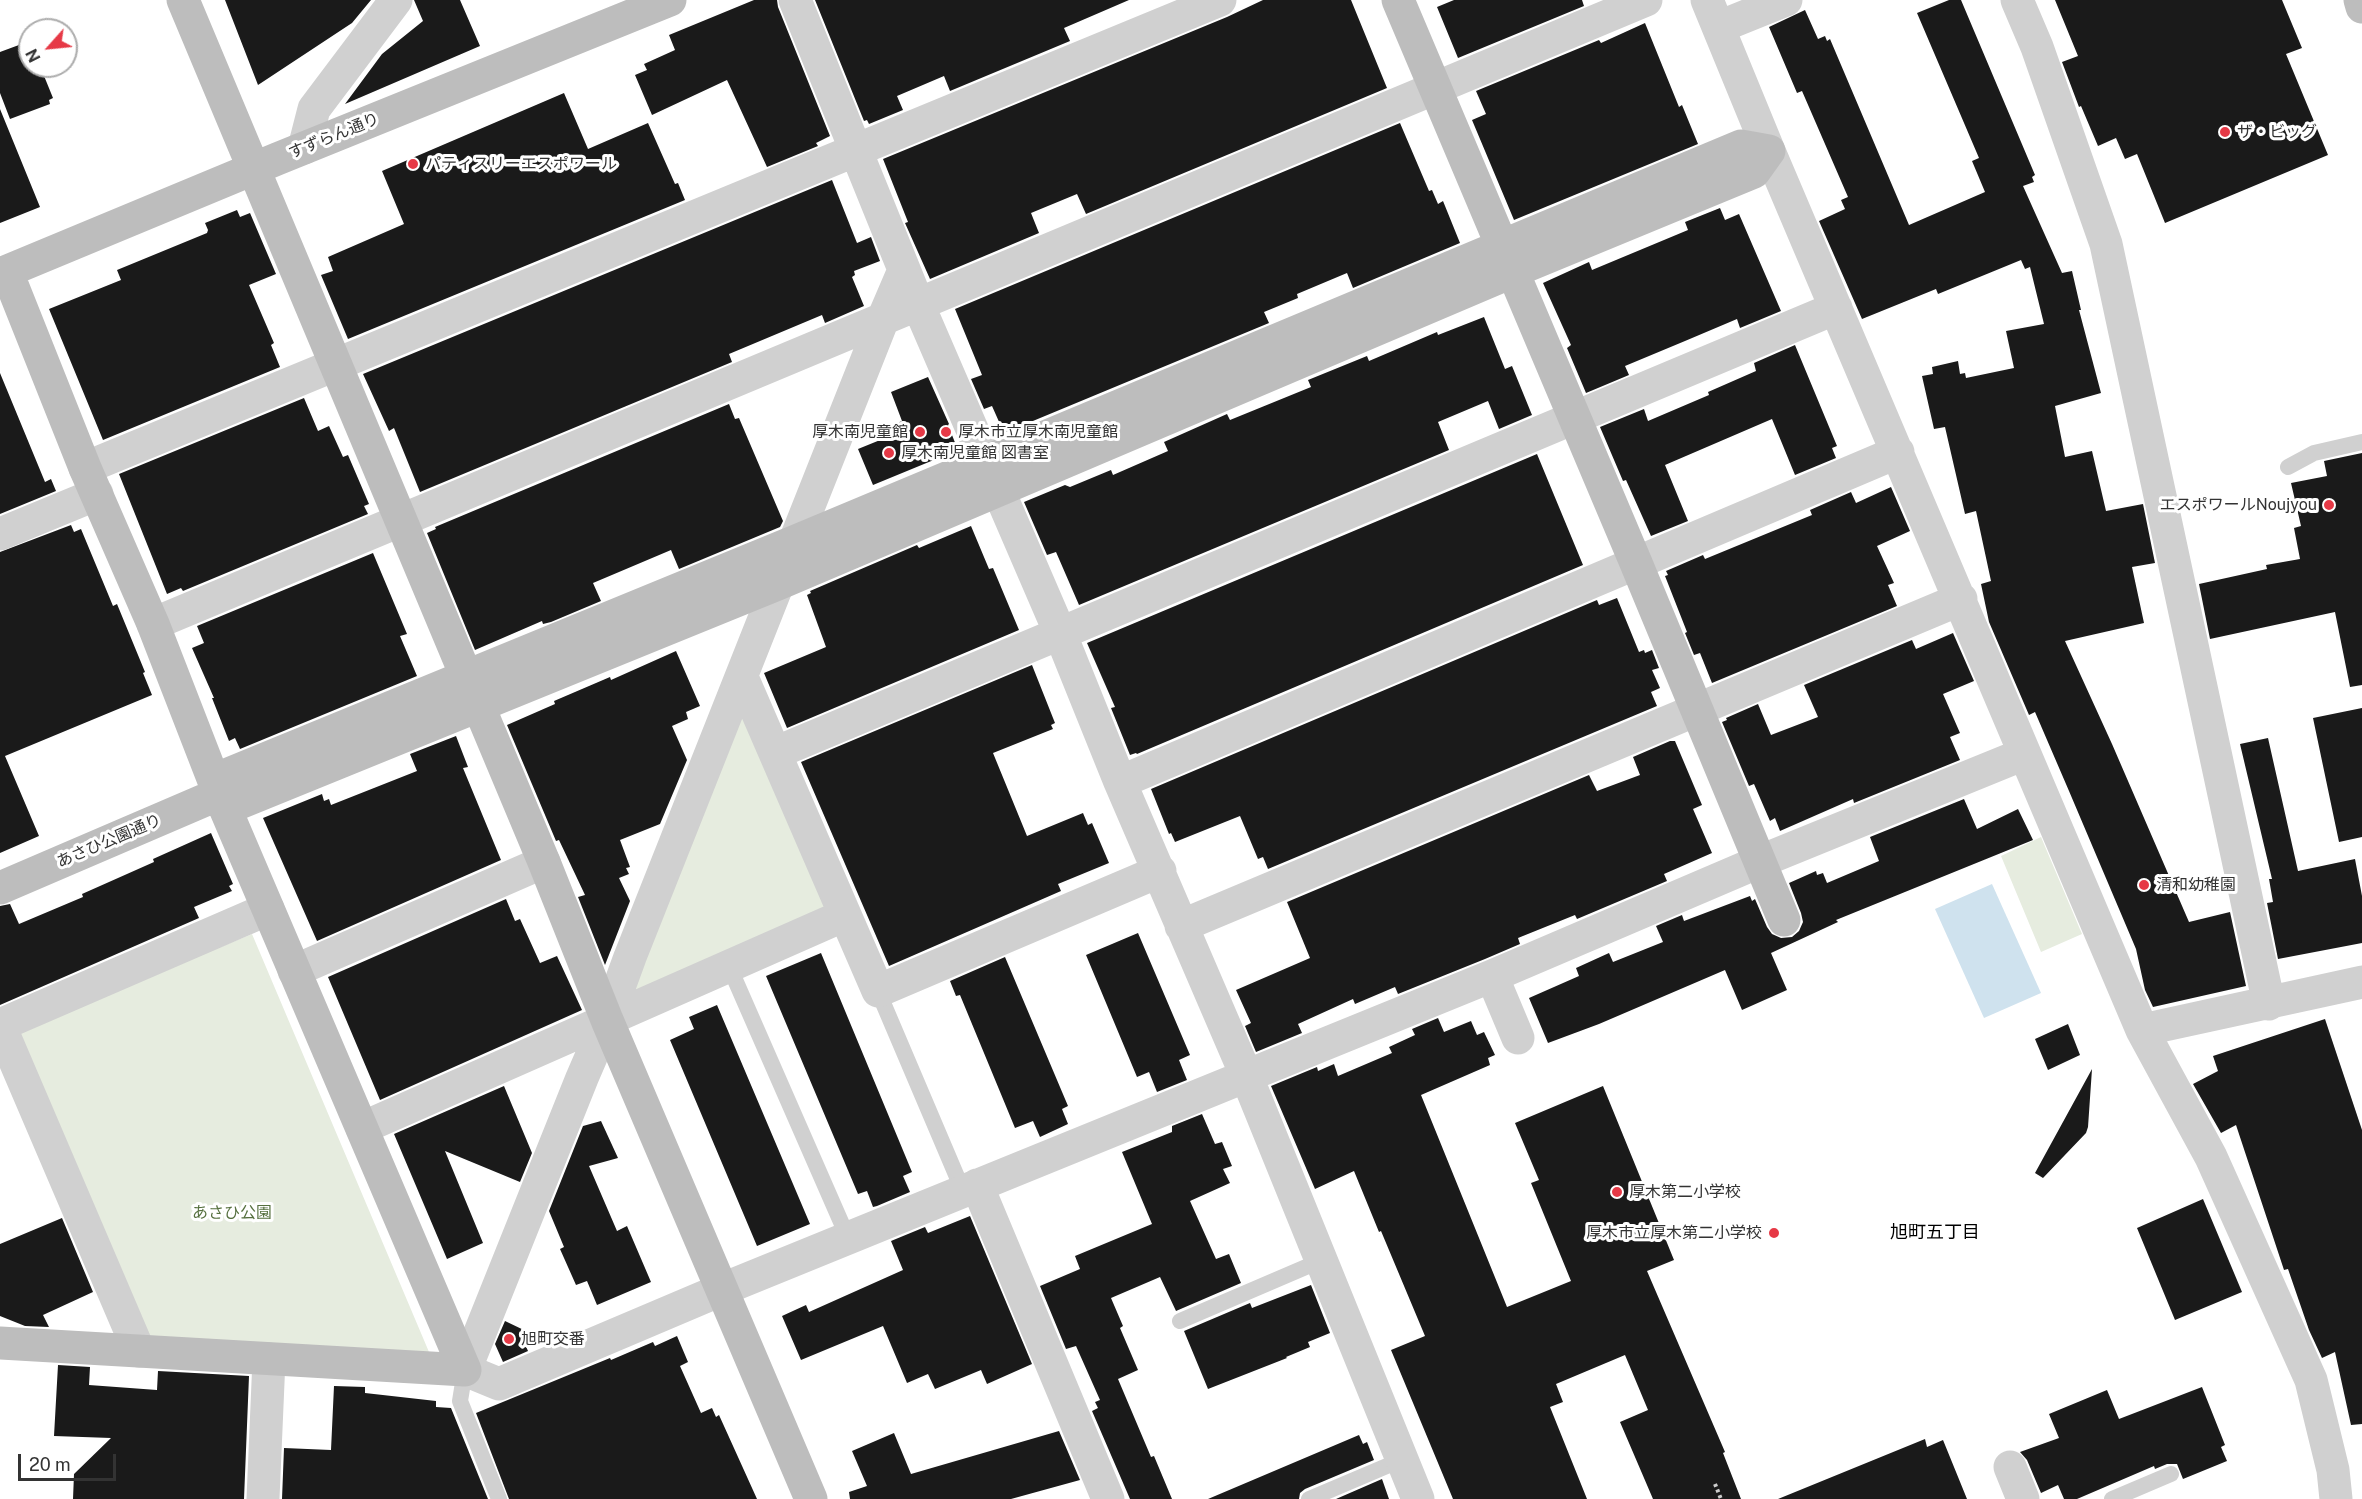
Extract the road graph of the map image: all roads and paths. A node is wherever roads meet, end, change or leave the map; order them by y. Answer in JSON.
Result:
{"nodes":[{"id":1,"x":183,"y":0,"type":"edge"},
{"id":2,"x":396,"y":0,"type":"edge"},
{"id":3,"x":670,"y":0,"type":"edge"},
{"id":4,"x":795,"y":0,"type":"edge"},
{"id":5,"x":1220,"y":0,"type":"edge"},
{"id":6,"x":1398,"y":0,"type":"edge"},
{"id":7,"x":1646,"y":0,"type":"edge"},
{"id":8,"x":1786,"y":0,"type":"edge"},
{"id":9,"x":2017,"y":0,"type":"edge"},
{"id":10,"x":2360,"y":0,"type":"edge"},
{"id":11,"x":2362,"y":7,"type":"edge"},
{"id":12,"x":1713,"y":14,"type":"edge"},
{"id":13,"x":1435,"y":88,"type":"junction"},
{"id":14,"x":304,"y":148,"type":"junction"},
{"id":15,"x":857,"y":150,"type":"junction"},
{"id":16,"x":1769,"y":151,"type":"junction"},
{"id":17,"x":254,"y":169,"type":"junction"},
{"id":18,"x":1508,"y":259,"type":"junction"},
{"id":19,"x":904,"y":270,"type":"junction"},
{"id":20,"x":3,"y":273,"type":"edge"},
{"id":21,"x":918,"y":304,"type":"junction"},
{"id":22,"x":1836,"y":308,"type":"junction"},
{"id":23,"x":883,"y":319,"type":"junction"},
{"id":24,"x":335,"y":365,"type":"junction"},
{"id":25,"x":1575,"y":418,"type":"junction"},
{"id":26,"x":2362,"y":442,"type":"edge"},
{"id":27,"x":1898,"y":452,"type":"junction"},
{"id":28,"x":2288,"y":467,"type":"dead end"},
{"id":29,"x":992,"y":476,"type":"junction"},
{"id":30,"x":91,"y":481,"type":"junction"},
{"id":31,"x":400,"y":521,"type":"junction"},
{"id":32,"x":0,"y":534,"type":"edge"},
{"id":33,"x":796,"y":541,"type":"junction"},
{"id":34,"x":1636,"y":563,"type":"junction"},
{"id":35,"x":780,"y":583,"type":"junction"},
{"id":36,"x":1961,"y":600,"type":"junction"},
{"id":37,"x":153,"y":624,"type":"junction"},
{"id":38,"x":1060,"y":633,"type":"junction"},
{"id":39,"x":466,"y":677,"type":"junction"},
{"id":40,"x":742,"y":677,"type":"junction"},
{"id":41,"x":478,"y":707,"type":"junction"},
{"id":42,"x":1697,"y":710,"type":"junction"},
{"id":43,"x":775,"y":753,"type":"junction"},
{"id":44,"x":2024,"y":754,"type":"junction"},
{"id":45,"x":1120,"y":782,"type":"junction"},
{"id":46,"x":219,"y":794,"type":"junction"},
{"id":47,"x":1761,"y":861,"type":"junction"},
{"id":48,"x":543,"y":862,"type":"junction"},
{"id":49,"x":1160,"y":871,"type":"junction"},
{"id":50,"x":0,"y":888,"type":"edge"},
{"id":51,"x":268,"y":909,"type":"junction"},
{"id":52,"x":845,"y":915,"type":"junction"},
{"id":53,"x":1784,"y":920,"type":"dead end"},
{"id":54,"x":1181,"y":926,"type":"junction"},
{"id":55,"x":729,"y":966,"type":"junction"},
{"id":56,"x":294,"y":971,"type":"junction"},
{"id":57,"x":1492,"y":976,"type":"junction"},
{"id":58,"x":2362,"y":982,"type":"edge"},
{"id":59,"x":878,"y":992,"type":"junction"},
{"id":60,"x":2269,"y":1004,"type":"junction"},
{"id":61,"x":607,"y":1020,"type":"junction"},
{"id":62,"x":0,"y":1026,"type":"edge"},
{"id":63,"x":2142,"y":1030,"type":"junction"},
{"id":64,"x":1518,"y":1038,"type":"dead end"},
{"id":65,"x":1246,"y":1075,"type":"junction"},
{"id":66,"x":362,"y":1128,"type":"junction"},
{"id":67,"x":970,"y":1188,"type":"junction"},
{"id":68,"x":848,"y":1238,"type":"junction"},
{"id":69,"x":1320,"y":1261,"type":"junction"},
{"id":70,"x":723,"y":1289,"type":"junction"},
{"id":71,"x":1180,"y":1321,"type":"dead end"},
{"id":72,"x":0,"y":1343,"type":"edge"},
{"id":73,"x":139,"y":1352,"type":"junction"},
{"id":74,"x":269,"y":1359,"type":"junction"},
{"id":75,"x":465,"y":1370,"type":"junction"},
{"id":76,"x":1401,"y":1460,"type":"junction"},
{"id":77,"x":2010,"y":1467,"type":"dead end"},
{"id":78,"x":2171,"y":1474,"type":"dead end"},
{"id":79,"x":1715,"y":1484,"type":"dead end"},
{"id":80,"x":263,"y":1499,"type":"edge"},
{"id":81,"x":499,"y":1499,"type":"edge"},
{"id":82,"x":811,"y":1499,"type":"edge"},
{"id":83,"x":1108,"y":1499,"type":"edge"},
{"id":84,"x":1309,"y":1499,"type":"edge"},
{"id":85,"x":1418,"y":1499,"type":"edge"},
{"id":86,"x":1721,"y":1499,"type":"edge"},
{"id":87,"x":2022,"y":1499,"type":"edge"},
{"id":88,"x":2112,"y":1499,"type":"edge"},
{"id":89,"x":2336,"y":1499,"type":"edge"}],
"edges":[{"from":1,"to":17,"type":"street"},
{"from":2,"to":14,"type":"street"},
{"from":3,"to":14,"type":"street","name":"すずらん通り"},
{"from":4,"to":15,"type":"street"},
{"from":5,"to":15,"type":"street"},
{"from":6,"to":13,"type":"street"},
{"from":7,"to":13,"type":"street"},
{"from":8,"to":12,"type":"street"},
{"from":9,"to":60,"type":"street"},
{"from":10,"to":11,"type":"street"},
{"from":12,"to":16,"type":"street"},
{"from":13,"to":18,"type":"street"},
{"from":13,"to":21,"type":"street"},
{"from":14,"to":17,"type":"street","name":"すずらん通り"},
{"from":15,"to":19,"type":"street"},
{"from":15,"to":24,"type":"street"},
{"from":16,"to":18,"type":"street"},
{"from":16,"to":22,"type":"street"},
{"from":17,"to":20,"type":"street","name":"すずらん通り"},
{"from":17,"to":24,"type":"street"},
{"from":18,"to":25,"type":"street"},
{"from":18,"to":29,"type":"street"},
{"from":19,"to":21,"type":"street"},
{"from":19,"to":23,"type":"street"},
{"from":20,"to":30,"type":"street"},
{"from":21,"to":23,"type":"street"},
{"from":21,"to":29,"type":"street"},
{"from":22,"to":25,"type":"street"},
{"from":22,"to":27,"type":"street"},
{"from":23,"to":31,"type":"street"},
{"from":23,"to":33,"type":"street"},
{"from":24,"to":30,"type":"street"},
{"from":24,"to":31,"type":"street"},
{"from":25,"to":34,"type":"street"},
{"from":25,"to":38,"type":"street"},
{"from":26,"to":28,"type":"lane"},
{"from":27,"to":34,"type":"street"},
{"from":27,"to":36,"type":"street"},
{"from":29,"to":33,"type":"street"},
{"from":29,"to":35,"type":"street"},
{"from":29,"to":38,"type":"street"},
{"from":30,"to":32,"type":"street"},
{"from":30,"to":37,"type":"street"},
{"from":31,"to":37,"type":"street"},
{"from":31,"to":39,"type":"street"},
{"from":33,"to":35,"type":"street"},
{"from":33,"to":39,"type":"street"},
{"from":34,"to":42,"type":"street"},
{"from":34,"to":45,"type":"street"},
{"from":35,"to":40,"type":"street"},
{"from":35,"to":41,"type":"street"},
{"from":36,"to":42,"type":"street"},
{"from":36,"to":44,"type":"street"},
{"from":37,"to":46,"type":"street"},
{"from":38,"to":43,"type":"street"},
{"from":38,"to":45,"type":"street"},
{"from":39,"to":41,"type":"street"},
{"from":39,"to":46,"type":"street"},
{"from":40,"to":43,"type":"street"},
{"from":40,"to":61,"type":"street"},
{"from":41,"to":46,"type":"street"},
{"from":41,"to":48,"type":"street"},
{"from":42,"to":47,"type":"street"},
{"from":42,"to":54,"type":"street"},
{"from":43,"to":52,"type":"street"},
{"from":44,"to":47,"type":"street"},
{"from":44,"to":63,"type":"street"},
{"from":45,"to":49,"type":"street"},
{"from":46,"to":50,"type":"street","name":"あさひ公園通り"},
{"from":46,"to":51,"type":"street"},
{"from":47,"to":53,"type":"street"},
{"from":47,"to":57,"type":"street"},
{"from":48,"to":56,"type":"street"},
{"from":48,"to":61,"type":"street"},
{"from":49,"to":54,"type":"street"},
{"from":49,"to":59,"type":"street"},
{"from":51,"to":56,"type":"street"},
{"from":51,"to":62,"type":"street"},
{"from":52,"to":55,"type":"street"},
{"from":52,"to":59,"type":"street"},
{"from":54,"to":65,"type":"street"},
{"from":55,"to":61,"type":"street"},
{"from":55,"to":68,"type":"lane"},
{"from":56,"to":66,"type":"street"},
{"from":57,"to":64,"type":"street"},
{"from":57,"to":65,"type":"street"},
{"from":58,"to":60,"type":"street"},
{"from":59,"to":67,"type":"lane"},
{"from":60,"to":63,"type":"street"},
{"from":61,"to":66,"type":"street"},
{"from":61,"to":70,"type":"street"},
{"from":61,"to":75,"type":"street"},
{"from":62,"to":73,"type":"street"},
{"from":63,"to":89,"type":"street"},
{"from":65,"to":67,"type":"street"},
{"from":65,"to":69,"type":"street"},
{"from":66,"to":75,"type":"street"},
{"from":67,"to":68,"type":"street"},
{"from":67,"to":83,"type":"street"},
{"from":68,"to":70,"type":"street"},
{"from":69,"to":71,"type":"lane"},
{"from":69,"to":76,"type":"street"},
{"from":70,"to":75,"type":"street"},
{"from":70,"to":82,"type":"street"},
{"from":72,"to":73,"type":"street"},
{"from":73,"to":74,"type":"street"},
{"from":74,"to":75,"type":"street"},
{"from":74,"to":80,"type":"street"},
{"from":75,"to":81,"type":"lane"},
{"from":76,"to":84,"type":"lane"},
{"from":76,"to":85,"type":"street"},
{"from":77,"to":87,"type":"street"},
{"from":78,"to":88,"type":"lane"},
{"from":79,"to":86,"type":"path"}]}
